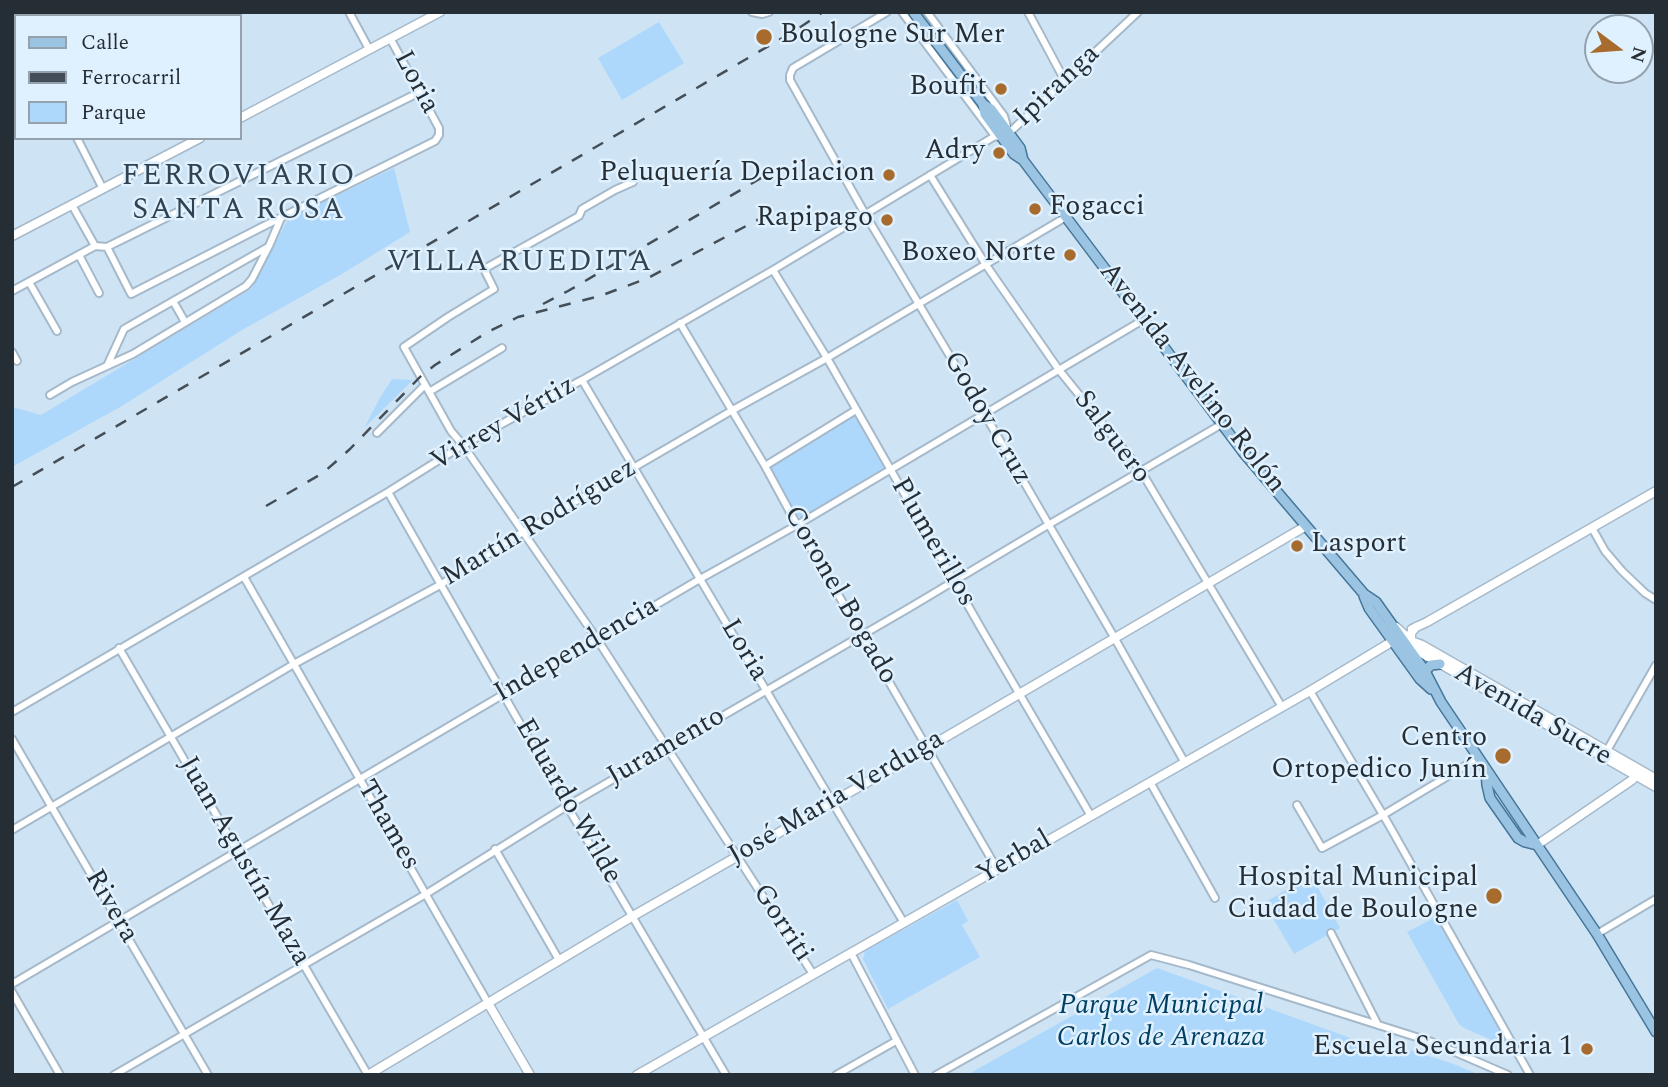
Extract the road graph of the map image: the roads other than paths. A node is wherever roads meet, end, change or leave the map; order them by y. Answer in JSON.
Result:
{"nodes":[{"id":1,"x":349,"y":12,"type":"edge"},
{"id":2,"x":440,"y":12,"type":"edge"},
{"id":3,"x":752,"y":12,"type":"edge"},
{"id":4,"x":769,"y":12,"type":"edge"},
{"id":5,"x":887,"y":12,"type":"edge"},
{"id":6,"x":902,"y":12,"type":"edge"},
{"id":7,"x":927,"y":12,"type":"edge"},
{"id":8,"x":1028,"y":12,"type":"edge"},
{"id":9,"x":1138,"y":12,"type":"edge"},
{"id":10,"x":914,"y":13,"type":"edge"},
{"id":11,"x":390,"y":38,"type":"junction"},
{"id":12,"x":369,"y":49,"type":"junction"},
{"id":13,"x":1065,"y":81,"type":"junction"},
{"id":14,"x":420,"y":92,"type":"junction"},
{"id":15,"x":242,"y":117,"type":"edge"},
{"id":16,"x":1002,"y":136,"type":"junction"},
{"id":17,"x":78,"y":140,"type":"edge"},
{"id":18,"x":196,"y":140,"type":"edge"},
{"id":19,"x":930,"y":175,"type":"junction"},
{"id":20,"x":632,"y":183,"type":"dead end"},
{"id":21,"x":103,"y":189,"type":"junction"},
{"id":22,"x":72,"y":205,"type":"junction"},
{"id":23,"x":865,"y":214,"type":"junction"},
{"id":24,"x":1066,"y":217,"type":"junction"},
{"id":25,"x":281,"y":218,"type":"junction"},
{"id":26,"x":12,"y":236,"type":"edge"},
{"id":27,"x":95,"y":246,"type":"junction"},
{"id":28,"x":270,"y":246,"type":"junction"},
{"id":29,"x":107,"y":247,"type":"junction"},
{"id":30,"x":79,"y":255,"type":"junction"},
{"id":31,"x":986,"y":265,"type":"junction"},
{"id":32,"x":773,"y":270,"type":"junction"},
{"id":33,"x":29,"y":282,"type":"junction"},
{"id":34,"x":12,"y":291,"type":"edge"},
{"id":35,"x":99,"y":293,"type":"dead end"},
{"id":36,"x":173,"y":301,"type":"junction"},
{"id":37,"x":919,"y":304,"type":"junction"},
{"id":38,"x":1143,"y":320,"type":"junction"},
{"id":39,"x":185,"y":322,"type":"junction"},
{"id":40,"x":680,"y":323,"type":"junction"},
{"id":41,"x":57,"y":331,"type":"dead end"},
{"id":42,"x":502,"y":348,"type":"dead end"},
{"id":43,"x":12,"y":352,"type":"edge"},
{"id":44,"x":827,"y":358,"type":"junction"},
{"id":45,"x":17,"y":361,"type":"dead end"},
{"id":46,"x":106,"y":366,"type":"junction"},
{"id":47,"x":1059,"y":370,"type":"junction"},
{"id":48,"x":582,"y":380,"type":"junction"},
{"id":49,"x":425,"y":385,"type":"junction"},
{"id":50,"x":429,"y":392,"type":"junction"},
{"id":51,"x":50,"y":395,"type":"dead end"},
{"id":52,"x":856,"y":410,"type":"junction"},
{"id":53,"x":732,"y":411,"type":"junction"},
{"id":54,"x":984,"y":413,"type":"junction"},
{"id":55,"x":1222,"y":424,"type":"junction"},
{"id":56,"x":377,"y":433,"type":"dead end"},
{"id":57,"x":463,"y":445,"type":"junction"},
{"id":58,"x":765,"y":466,"type":"junction"},
{"id":59,"x":633,"y":467,"type":"junction"},
{"id":60,"x":890,"y":470,"type":"junction"},
{"id":61,"x":1140,"y":471,"type":"junction"},
{"id":62,"x":1656,"y":491,"type":"edge"},
{"id":63,"x":388,"y":492,"type":"junction"},
{"id":64,"x":797,"y":525,"type":"junction"},
{"id":65,"x":1048,"y":525,"type":"junction"},
{"id":66,"x":1306,"y":526,"type":"junction"},
{"id":67,"x":1592,"y":528,"type":"junction"},
{"id":68,"x":523,"y":532,"type":"junction"},
{"id":69,"x":244,"y":577,"type":"junction"},
{"id":70,"x":700,"y":579,"type":"junction"},
{"id":71,"x":954,"y":581,"type":"junction"},
{"id":72,"x":1208,"y":584,"type":"junction"},
{"id":73,"x":440,"y":585,"type":"junction"},
{"id":74,"x":1364,"y":594,"type":"junction"},
{"id":75,"x":1656,"y":600,"type":"edge"},
{"id":76,"x":1390,"y":622,"type":"junction"},
{"id":77,"x":1427,"y":622,"type":"junction"},
{"id":78,"x":1416,"y":628,"type":"junction"},
{"id":79,"x":1400,"y":630,"type":"junction"},
{"id":80,"x":862,"y":635,"type":"junction"},
{"id":81,"x":1114,"y":637,"type":"junction"},
{"id":82,"x":597,"y":639,"type":"junction"},
{"id":83,"x":1393,"y":641,"type":"junction"},
{"id":84,"x":1411,"y":641,"type":"junction"},
{"id":85,"x":1422,"y":645,"type":"junction"},
{"id":86,"x":119,"y":648,"type":"junction"},
{"id":87,"x":294,"y":664,"type":"junction"},
{"id":88,"x":1440,"y":664,"type":"junction"},
{"id":89,"x":1656,"y":665,"type":"edge"},
{"id":90,"x":1425,"y":671,"type":"junction"},
{"id":91,"x":766,"y":691,"type":"junction"},
{"id":92,"x":1310,"y":691,"type":"junction"},
{"id":93,"x":1434,"y":691,"type":"junction"},
{"id":94,"x":504,"y":694,"type":"junction"},
{"id":95,"x":1020,"y":694,"type":"junction"},
{"id":96,"x":1282,"y":707,"type":"junction"},
{"id":97,"x":12,"y":712,"type":"edge"},
{"id":98,"x":171,"y":737,"type":"junction"},
{"id":99,"x":12,"y":739,"type":"edge"},
{"id":100,"x":667,"y":747,"type":"junction"},
{"id":101,"x":927,"y":748,"type":"junction"},
{"id":102,"x":1605,"y":754,"type":"junction"},
{"id":103,"x":1478,"y":758,"type":"junction"},
{"id":104,"x":1185,"y":762,"type":"junction"},
{"id":105,"x":1638,"y":773,"type":"junction"},
{"id":106,"x":360,"y":779,"type":"junction"},
{"id":107,"x":1656,"y":779,"type":"edge"},
{"id":108,"x":1150,"y":782,"type":"junction"},
{"id":109,"x":1656,"y":787,"type":"edge"},
{"id":110,"x":832,"y":802,"type":"junction"},
{"id":111,"x":1297,"y":805,"type":"dead end"},
{"id":112,"x":567,"y":806,"type":"junction"},
{"id":113,"x":52,"y":807,"type":"junction"},
{"id":114,"x":1383,"y":815,"type":"junction"},
{"id":115,"x":1091,"y":816,"type":"junction"},
{"id":116,"x":12,"y":830,"type":"edge"},
{"id":117,"x":1537,"y":845,"type":"junction"},
{"id":118,"x":495,"y":849,"type":"junction"},
{"id":119,"x":237,"y":852,"type":"junction"},
{"id":120,"x":736,"y":856,"type":"junction"},
{"id":121,"x":997,"y":869,"type":"junction"},
{"id":122,"x":426,"y":894,"type":"junction"},
{"id":123,"x":1215,"y":898,"type":"dead end"},
{"id":124,"x":1656,"y":898,"type":"edge"},
{"id":125,"x":633,"y":916,"type":"junction"},
{"id":126,"x":119,"y":922,"type":"junction"},
{"id":127,"x":904,"y":923,"type":"junction"},
{"id":128,"x":1331,"y":933,"type":"dead end"},
{"id":129,"x":1597,"y":934,"type":"junction"},
{"id":130,"x":851,"y":953,"type":"junction"},
{"id":131,"x":559,"y":960,"type":"junction"},
{"id":132,"x":303,"y":965,"type":"junction"},
{"id":133,"x":813,"y":974,"type":"junction"},
{"id":134,"x":12,"y":984,"type":"edge"},
{"id":135,"x":12,"y":992,"type":"edge"},
{"id":136,"x":488,"y":1003,"type":"junction"},
{"id":137,"x":1378,"y":1025,"type":"junction"},
{"id":138,"x":1655,"y":1029,"type":"edge"},
{"id":139,"x":184,"y":1034,"type":"junction"},
{"id":140,"x":704,"y":1037,"type":"junction"},
{"id":141,"x":896,"y":1041,"type":"junction"},
{"id":142,"x":60,"y":1075,"type":"edge"},
{"id":143,"x":114,"y":1075,"type":"edge"},
{"id":144,"x":208,"y":1075,"type":"edge"},
{"id":145,"x":368,"y":1075,"type":"edge"},
{"id":146,"x":530,"y":1075,"type":"edge"},
{"id":147,"x":637,"y":1075,"type":"edge"},
{"id":148,"x":726,"y":1075,"type":"edge"},
{"id":149,"x":836,"y":1075,"type":"edge"},
{"id":150,"x":915,"y":1075,"type":"edge"},
{"id":151,"x":936,"y":1075,"type":"edge"},
{"id":152,"x":1508,"y":1075,"type":"edge"},
{"id":153,"x":1530,"y":1075,"type":"edge"}],
"edges":[{"from":1,"to":12,"type":"street","name":"Loria"},
{"from":2,"to":11,"type":"street"},
{"from":3,"to":4,"type":"street"},
{"from":5,"to":23,"type":"street","name":"Godoy Cruz"},
{"from":6,"to":16,"type":"street","name":"Avenida Avelino Rolón"},
{"from":7,"to":16,"type":"street","name":"Avenida Avelino Rolón"},
{"from":8,"to":13,"type":"street"},
{"from":9,"to":13,"type":"street","name":"Ipiranga"},
{"from":10,"to":16,"type":"main road","name":"Avenida Avelino Rolón"},
{"from":11,"to":12,"type":"street"},
{"from":11,"to":14,"type":"street","name":"Loria"},
{"from":12,"to":15,"type":"street"},
{"from":13,"to":16,"type":"street","name":"Ipiranga"},
{"from":14,"to":25,"type":"street","name":"Loria"},
{"from":14,"to":29,"type":"street"},
{"from":16,"to":19,"type":"street","name":"Virrey Vértiz"},
{"from":16,"to":24,"type":"main road","name":"Avenida Avelino Rolón"},
{"from":17,"to":21,"type":"street"},
{"from":18,"to":21,"type":"street"},
{"from":19,"to":23,"type":"street","name":"Virrey Vértiz"},
{"from":19,"to":31,"type":"street","name":"Salguero"},
{"from":20,"to":49,"type":"street","name":"Gorriti"},
{"from":21,"to":22,"type":"street"},
{"from":22,"to":26,"type":"street"},
{"from":22,"to":27,"type":"street"},
{"from":23,"to":32,"type":"street","name":"Virrey Vértiz"},
{"from":23,"to":37,"type":"street","name":"Godoy Cruz"},
{"from":24,"to":31,"type":"street","name":"Martín Rodríguez"},
{"from":24,"to":38,"type":"main road","name":"Avenida Avelino Rolón"},
{"from":25,"to":28,"type":"street"},
{"from":25,"to":29,"type":"street"},
{"from":27,"to":29,"type":"street"},
{"from":27,"to":30,"type":"street"},
{"from":28,"to":36,"type":"street"},
{"from":28,"to":39,"type":"street"},
{"from":30,"to":33,"type":"street"},
{"from":30,"to":35,"type":"street"},
{"from":31,"to":37,"type":"street","name":"Martín Rodríguez"},
{"from":31,"to":47,"type":"street","name":"Salguero"},
{"from":32,"to":40,"type":"street","name":"Virrey Vértiz"},
{"from":32,"to":44,"type":"street","name":"Plumerillos"},
{"from":33,"to":34,"type":"street"},
{"from":33,"to":41,"type":"street"},
{"from":36,"to":39,"type":"street"},
{"from":36,"to":46,"type":"street"},
{"from":37,"to":44,"type":"street","name":"Martín Rodríguez"},
{"from":37,"to":54,"type":"street","name":"Godoy Cruz"},
{"from":38,"to":47,"type":"street","name":"Independencia"},
{"from":38,"to":55,"type":"main road","name":"Avenida Avelino Rolón"},
{"from":39,"to":46,"type":"street"},
{"from":40,"to":48,"type":"street","name":"Virrey Vértiz"},
{"from":40,"to":53,"type":"street","name":"Coronel Bogado"},
{"from":42,"to":50,"type":"street"},
{"from":43,"to":45,"type":"street"},
{"from":44,"to":52,"type":"street","name":"Plumerillos"},
{"from":44,"to":53,"type":"street","name":"Martín Rodríguez"},
{"from":46,"to":51,"type":"street"},
{"from":47,"to":54,"type":"street","name":"Independencia"},
{"from":47,"to":61,"type":"street","name":"Salguero"},
{"from":48,"to":57,"type":"street","name":"Virrey Vértiz"},
{"from":48,"to":59,"type":"street","name":"Loria"},
{"from":49,"to":50,"type":"street","name":"Gorriti"},
{"from":49,"to":56,"type":"street"},
{"from":50,"to":57,"type":"street","name":"Gorriti"},
{"from":52,"to":58,"type":"street"},
{"from":52,"to":60,"type":"street","name":"Plumerillos"},
{"from":53,"to":58,"type":"street","name":"Coronel Bogado"},
{"from":53,"to":59,"type":"street","name":"Martín Rodríguez"},
{"from":54,"to":60,"type":"street","name":"Independencia"},
{"from":54,"to":65,"type":"street","name":"Godoy Cruz"},
{"from":55,"to":61,"type":"street","name":"Juramento"},
{"from":55,"to":66,"type":"main road","name":"Avenida Avelino Rolón"},
{"from":57,"to":63,"type":"street","name":"Virrey Vértiz"},
{"from":57,"to":68,"type":"street","name":"Gorriti"},
{"from":58,"to":64,"type":"street","name":"Coronel Bogado"},
{"from":59,"to":68,"type":"street","name":"Martín Rodríguez"},
{"from":59,"to":70,"type":"street","name":"Loria"},
{"from":60,"to":64,"type":"street","name":"Independencia"},
{"from":60,"to":71,"type":"street","name":"Plumerillos"},
{"from":61,"to":65,"type":"street","name":"Juramento"},
{"from":61,"to":72,"type":"street","name":"Salguero"},
{"from":62,"to":67,"type":"street"},
{"from":63,"to":69,"type":"street","name":"Virrey Vértiz"},
{"from":63,"to":73,"type":"street","name":"Eduardo Wilde"},
{"from":64,"to":70,"type":"street","name":"Independencia"},
{"from":64,"to":80,"type":"street","name":"Coronel Bogado"},
{"from":65,"to":71,"type":"street","name":"Juramento"},
{"from":65,"to":81,"type":"street","name":"Godoy Cruz"},
{"from":66,"to":72,"type":"street","name":"José Maria Verduga"},
{"from":66,"to":74,"type":"main road","name":"Avenida Avelino Rolón"},
{"from":67,"to":75,"type":"street"},
{"from":67,"to":77,"type":"street"},
{"from":68,"to":73,"type":"street","name":"Martín Rodríguez"},
{"from":68,"to":82,"type":"street","name":"Gorriti"},
{"from":69,"to":86,"type":"street","name":"Virrey Vértiz"},
{"from":69,"to":87,"type":"street","name":"Thames"},
{"from":70,"to":82,"type":"street","name":"Independencia"},
{"from":70,"to":91,"type":"street","name":"Loria"},
{"from":71,"to":80,"type":"street","name":"Juramento"},
{"from":71,"to":95,"type":"street","name":"Plumerillos"},
{"from":72,"to":81,"type":"street","name":"José Maria Verduga"},
{"from":72,"to":96,"type":"street","name":"Salguero"},
{"from":73,"to":87,"type":"street","name":"Martín Rodríguez"},
{"from":73,"to":94,"type":"street","name":"Eduardo Wilde"},
{"from":74,"to":76,"type":"main road","name":"Avenida Avelino Rolón"},
{"from":74,"to":83,"type":"main road","name":"Avenida Avelino Rolón"},
{"from":76,"to":79,"type":"street","name":"Avenida Sucre"},
{"from":76,"to":90,"type":"main road","name":"Avenida Avelino Rolón"},
{"from":77,"to":78,"type":"street"},
{"from":77,"to":85,"type":"street"},
{"from":78,"to":79,"type":"street"},
{"from":78,"to":84,"type":"street"},
{"from":79,"to":84,"type":"street","name":"Avenida Sucre"},
{"from":80,"to":91,"type":"street","name":"Juramento"},
{"from":80,"to":101,"type":"street","name":"Coronel Bogado"},
{"from":81,"to":95,"type":"street","name":"José Maria Verduga"},
{"from":81,"to":104,"type":"street","name":"Godoy Cruz"},
{"from":82,"to":94,"type":"street","name":"Independencia"},
{"from":82,"to":100,"type":"street","name":"Gorriti"},
{"from":83,"to":92,"type":"street","name":"Yerbal"},
{"from":83,"to":93,"type":"main road","name":"Avenida Avelino Rolón"},
{"from":84,"to":85,"type":"street","name":"Avenida Sucre"},
{"from":84,"to":88,"type":"street","name":"Avenida Sucre"},
{"from":85,"to":102,"type":"street","name":"Avenida Sucre"},
{"from":86,"to":97,"type":"street","name":"Virrey Vértiz"},
{"from":86,"to":98,"type":"street","name":"Juan Agustín Maza"},
{"from":87,"to":98,"type":"street","name":"Martín Rodríguez"},
{"from":87,"to":106,"type":"street","name":"Thames"},
{"from":88,"to":90,"type":"main road"},
{"from":88,"to":102,"type":"street","name":"Avenida Sucre"},
{"from":89,"to":102,"type":"street"},
{"from":90,"to":93,"type":"main road","name":"Avenida Avelino Rolón"},
{"from":91,"to":100,"type":"street","name":"Juramento"},
{"from":91,"to":110,"type":"street","name":"Loria"},
{"from":92,"to":96,"type":"street","name":"Yerbal"},
{"from":92,"to":114,"type":"street"},
{"from":93,"to":103,"type":"main road","name":"Avenida Avelino Rolón"},
{"from":94,"to":106,"type":"street","name":"Independencia"},
{"from":94,"to":112,"type":"street","name":"Eduardo Wilde"},
{"from":95,"to":101,"type":"street","name":"José Maria Verduga"},
{"from":95,"to":115,"type":"street","name":"Plumerillos"},
{"from":96,"to":104,"type":"street","name":"Yerbal"},
{"from":98,"to":113,"type":"street","name":"Martín Rodríguez"},
{"from":98,"to":119,"type":"street","name":"Juan Agustín Maza"},
{"from":99,"to":113,"type":"street","name":"Rivera"},
{"from":100,"to":112,"type":"street","name":"Juramento"},
{"from":100,"to":120,"type":"street","name":"Gorriti"},
{"from":101,"to":110,"type":"street","name":"José Maria Verduga"},
{"from":101,"to":121,"type":"street","name":"Coronel Bogado"},
{"from":102,"to":105,"type":"street","name":"Avenida Sucre"},
{"from":103,"to":114,"type":"street"},
{"from":103,"to":117,"type":"main road","name":"Avenida Avelino Rolón"},
{"from":104,"to":108,"type":"street","name":"Yerbal"},
{"from":105,"to":107,"type":"street","name":"Avenida Sucre"},
{"from":105,"to":109,"type":"street","name":"Avenida Sucre"},
{"from":105,"to":117,"type":"street"},
{"from":106,"to":119,"type":"street","name":"Independencia"},
{"from":106,"to":122,"type":"street","name":"Thames"},
{"from":108,"to":115,"type":"street","name":"Yerbal"},
{"from":108,"to":123,"type":"street"},
{"from":110,"to":120,"type":"street","name":"José Maria Verduga"},
{"from":110,"to":127,"type":"street","name":"Loria"},
{"from":111,"to":114,"type":"street"},
{"from":112,"to":118,"type":"street","name":"Juramento"},
{"from":112,"to":125,"type":"street","name":"Eduardo Wilde"},
{"from":113,"to":116,"type":"street","name":"Martín Rodríguez"},
{"from":113,"to":126,"type":"street","name":"Rivera"},
{"from":114,"to":153,"type":"street"},
{"from":115,"to":121,"type":"street","name":"Yerbal"},
{"from":117,"to":129,"type":"main road","name":"Avenida Avelino Rolón"},
{"from":118,"to":122,"type":"street","name":"Juramento"},
{"from":118,"to":131,"type":"street"},
{"from":119,"to":126,"type":"street","name":"Independencia"},
{"from":119,"to":132,"type":"street","name":"Juan Agustín Maza"},
{"from":120,"to":125,"type":"street","name":"José Maria Verduga"},
{"from":120,"to":133,"type":"street","name":"Gorriti"},
{"from":121,"to":127,"type":"street","name":"Yerbal"},
{"from":122,"to":132,"type":"street","name":"Juramento"},
{"from":122,"to":136,"type":"street","name":"Thames"},
{"from":124,"to":129,"type":"street"},
{"from":125,"to":131,"type":"street","name":"José Maria Verduga"},
{"from":125,"to":140,"type":"street","name":"Eduardo Wilde"},
{"from":126,"to":134,"type":"street","name":"Independencia"},
{"from":126,"to":139,"type":"street","name":"Rivera"},
{"from":127,"to":130,"type":"street","name":"Yerbal"},
{"from":128,"to":137,"type":"street"},
{"from":129,"to":138,"type":"main road","name":"Avenida Avelino Rolón"},
{"from":130,"to":133,"type":"street","name":"Yerbal"},
{"from":130,"to":141,"type":"street","name":"Gorriti"},
{"from":131,"to":136,"type":"street","name":"José Maria Verduga"},
{"from":132,"to":139,"type":"street","name":"Juramento"},
{"from":132,"to":145,"type":"street","name":"Juan Agustín Maza"},
{"from":133,"to":140,"type":"street","name":"Yerbal"},
{"from":135,"to":142,"type":"street"},
{"from":136,"to":145,"type":"street","name":"José Maria Verduga"},
{"from":136,"to":146,"type":"street","name":"Thames"},
{"from":137,"to":151,"type":"street"},
{"from":137,"to":152,"type":"street"},
{"from":139,"to":143,"type":"street","name":"Juramento"},
{"from":139,"to":144,"type":"street","name":"Rivera"},
{"from":140,"to":147,"type":"street","name":"Yerbal"},
{"from":140,"to":148,"type":"street","name":"Eduardo Wilde"},
{"from":141,"to":149,"type":"street"},
{"from":141,"to":150,"type":"street","name":"Gorriti"}]}
